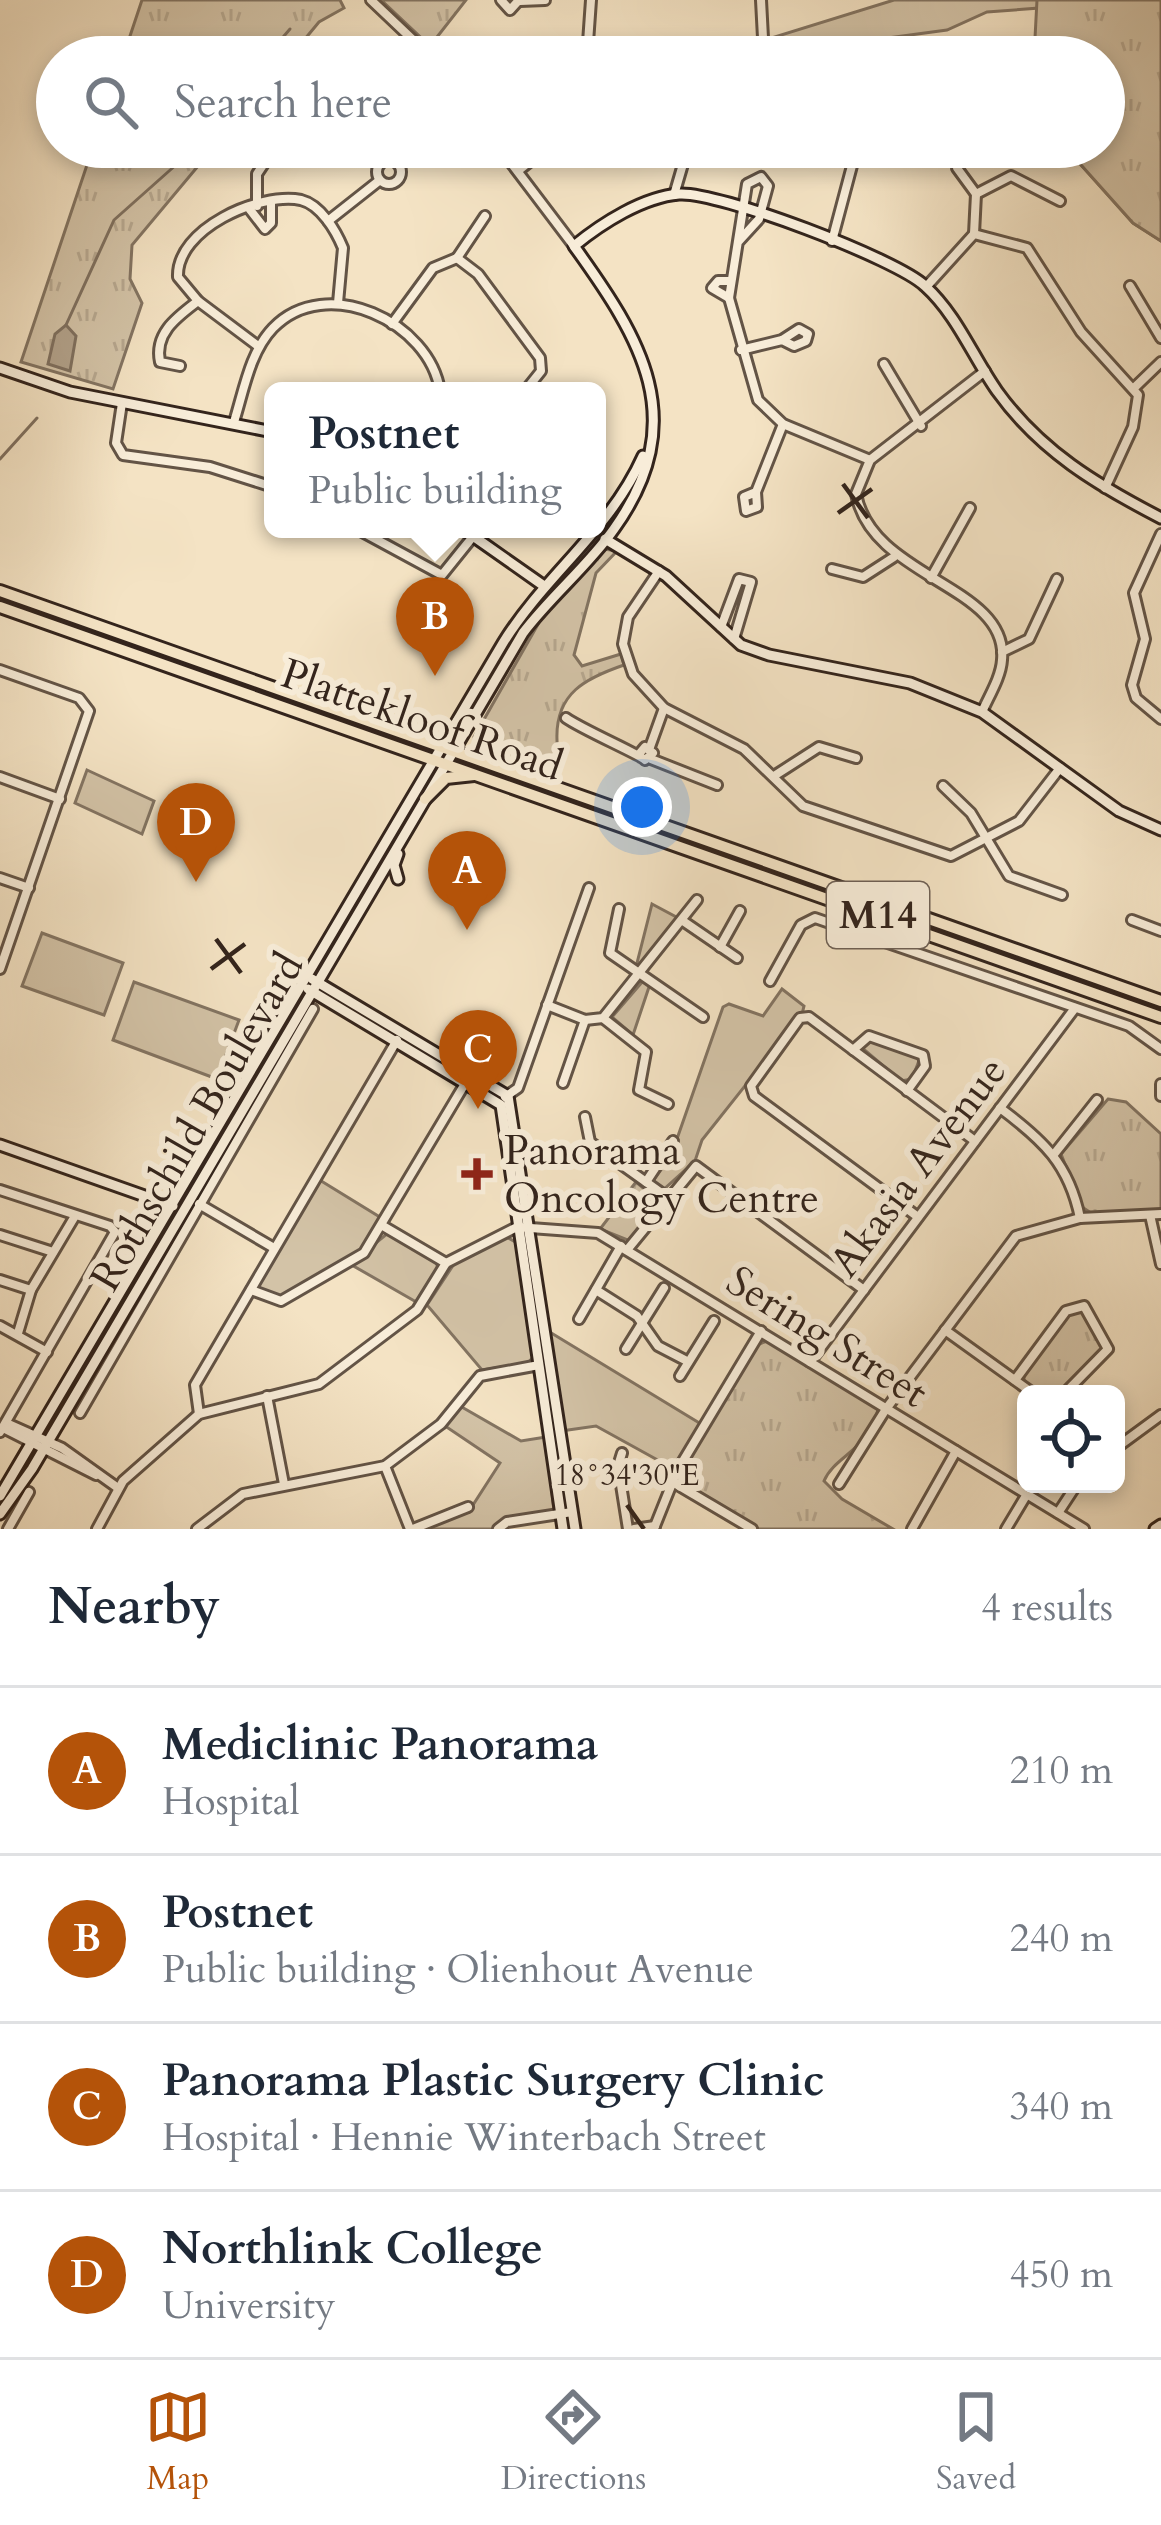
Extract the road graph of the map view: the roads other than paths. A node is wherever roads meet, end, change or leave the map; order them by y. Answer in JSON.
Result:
{"nodes":[{"id":1,"x":371,"y":0,"type":"edge"},
{"id":2,"x":501,"y":0,"type":"edge"},
{"id":3,"x":519,"y":0,"type":"edge"},
{"id":4,"x":545,"y":0,"type":"edge"},
{"id":5,"x":591,"y":0,"type":"edge"},
{"id":6,"x":760,"y":0,"type":"edge"},
{"id":7,"x":409,"y":36,"type":"edge"},
{"id":8,"x":588,"y":36,"type":"edge"},
{"id":9,"x":763,"y":36,"type":"edge"},
{"id":10,"x":260,"y":168,"type":"edge"},
{"id":11,"x":516,"y":168,"type":"edge"},
{"id":12,"x":522,"y":168,"type":"edge"},
{"id":13,"x":682,"y":168,"type":"edge"},
{"id":14,"x":851,"y":168,"type":"edge"},
{"id":15,"x":956,"y":168,"type":"edge"},
{"id":16,"x":518,"y":171,"type":"junction"},
{"id":17,"x":380,"y":179,"type":"dead end"},
{"id":18,"x":976,"y":194,"type":"junction"},
{"id":19,"x":674,"y":195,"type":"junction"},
{"id":20,"x":1060,"y":201,"type":"dead end"},
{"id":21,"x":271,"y":203,"type":"junction"},
{"id":22,"x":252,"y":206,"type":"junction"},
{"id":23,"x":741,"y":208,"type":"junction"},
{"id":24,"x":761,"y":214,"type":"junction"},
{"id":25,"x":485,"y":216,"type":"dead end"},
{"id":26,"x":328,"y":221,"type":"junction"},
{"id":27,"x":974,"y":234,"type":"junction"},
{"id":28,"x":832,"y":241,"type":"junction"},
{"id":29,"x":738,"y":242,"type":"junction"},
{"id":30,"x":574,"y":246,"type":"junction"},
{"id":31,"x":458,"y":258,"type":"junction"},
{"id":32,"x":731,"y":281,"type":"junction"},
{"id":33,"x":1130,"y":286,"type":"dead end"},
{"id":34,"x":926,"y":287,"type":"junction"},
{"id":35,"x":729,"y":298,"type":"junction"},
{"id":36,"x":198,"y":301,"type":"junction"},
{"id":37,"x":338,"y":303,"type":"junction"},
{"id":38,"x":392,"y":324,"type":"junction"},
{"id":39,"x":1161,"y":338,"type":"edge"},
{"id":40,"x":782,"y":340,"type":"dead end"},
{"id":41,"x":258,"y":346,"type":"junction"},
{"id":42,"x":741,"y":350,"type":"junction"},
{"id":43,"x":1161,"y":362,"type":"edge"},
{"id":44,"x":884,"y":364,"type":"dead end"},
{"id":45,"x":180,"y":366,"type":"dead end"},
{"id":46,"x":0,"y":368,"type":"edge"},
{"id":47,"x":985,"y":371,"type":"junction"},
{"id":48,"x":436,"y":382,"type":"edge"},
{"id":49,"x":534,"y":382,"type":"edge"},
{"id":50,"x":1134,"y":388,"type":"junction"},
{"id":51,"x":122,"y":404,"type":"junction"},
{"id":52,"x":234,"y":422,"type":"junction"},
{"id":53,"x":783,"y":424,"type":"junction"},
{"id":54,"x":921,"y":426,"type":"junction"},
{"id":55,"x":264,"y":430,"type":"edge"},
{"id":56,"x":870,"y":460,"type":"junction"},
{"id":57,"x":264,"y":484,"type":"edge"},
{"id":58,"x":1105,"y":489,"type":"junction"},
{"id":59,"x":756,"y":492,"type":"dead end"},
{"id":60,"x":970,"y":508,"type":"dead end"},
{"id":61,"x":1161,"y":518,"type":"edge"},
{"id":62,"x":606,"y":526,"type":"edge"},
{"id":63,"x":1161,"y":535,"type":"edge"},
{"id":64,"x":372,"y":538,"type":"edge"},
{"id":65,"x":472,"y":538,"type":"edge"},
{"id":66,"x":482,"y":538,"type":"edge"},
{"id":67,"x":599,"y":538,"type":"edge"},
{"id":68,"x":599,"y":538,"type":"edge"},
{"id":69,"x":602,"y":538,"type":"edge"},
{"id":70,"x":894,"y":557,"type":"junction"},
{"id":71,"x":566,"y":562,"type":"junction"},
{"id":72,"x":582,"y":564,"type":"junction"},
{"id":73,"x":520,"y":569,"type":"junction"},
{"id":74,"x":832,"y":569,"type":"dead end"},
{"id":75,"x":659,"y":571,"type":"junction"},
{"id":76,"x":931,"y":578,"type":"junction"},
{"id":77,"x":1057,"y":579,"type":"dead end"},
{"id":78,"x":544,"y":586,"type":"junction"},
{"id":79,"x":0,"y":591,"type":"edge"},
{"id":80,"x":535,"y":606,"type":"junction"},
{"id":81,"x":0,"y":607,"type":"edge"},
{"id":82,"x":720,"y":628,"type":"junction"},
{"id":83,"x":734,"y":640,"type":"junction"},
{"id":84,"x":1002,"y":652,"type":"junction"},
{"id":85,"x":0,"y":670,"type":"edge"},
{"id":86,"x":664,"y":708,"type":"junction"},
{"id":87,"x":982,"y":712,"type":"junction"},
{"id":88,"x":566,"y":718,"type":"dead end"},
{"id":89,"x":1161,"y":719,"type":"edge"},
{"id":90,"x":645,"y":750,"type":"junction"},
{"id":91,"x":443,"y":755,"type":"junction"},
{"id":92,"x":856,"y":758,"type":"dead end"},
{"id":93,"x":1060,"y":768,"type":"junction"},
{"id":94,"x":483,"y":775,"type":"junction"},
{"id":95,"x":774,"y":776,"type":"junction"},
{"id":96,"x":0,"y":777,"type":"edge"},
{"id":97,"x":717,"y":785,"type":"dead end"},
{"id":98,"x":944,"y":786,"type":"dead end"},
{"id":99,"x":60,"y":799,"type":"junction"},
{"id":100,"x":425,"y":799,"type":"junction"},
{"id":101,"x":412,"y":822,"type":"junction"},
{"id":102,"x":1161,"y":830,"type":"edge"},
{"id":103,"x":986,"y":840,"type":"junction"},
{"id":104,"x":0,"y":878,"type":"edge"},
{"id":105,"x":398,"y":878,"type":"dead end"},
{"id":106,"x":29,"y":888,"type":"junction"},
{"id":107,"x":589,"y":888,"type":"dead end"},
{"id":108,"x":1062,"y":895,"type":"dead end"},
{"id":109,"x":697,"y":900,"type":"dead end"},
{"id":110,"x":619,"y":910,"type":"dead end"},
{"id":111,"x":740,"y":911,"type":"dead end"},
{"id":112,"x":1132,"y":920,"type":"dead end"},
{"id":113,"x":683,"y":922,"type":"junction"},
{"id":114,"x":1161,"y":931,"type":"edge"},
{"id":115,"x":720,"y":947,"type":"junction"},
{"id":116,"x":737,"y":958,"type":"dead end"},
{"id":117,"x":0,"y":969,"type":"edge"},
{"id":118,"x":641,"y":975,"type":"junction"},
{"id":119,"x":770,"y":981,"type":"dead end"},
{"id":120,"x":310,"y":984,"type":"junction"},
{"id":121,"x":1161,"y":1000,"type":"edge"},
{"id":122,"x":548,"y":1005,"type":"junction"},
{"id":123,"x":1075,"y":1008,"type":"junction"},
{"id":124,"x":314,"y":1009,"type":"dead end"},
{"id":125,"x":703,"y":1017,"type":"dead end"},
{"id":126,"x":1161,"y":1017,"type":"edge"},
{"id":127,"x":603,"y":1018,"type":"junction"},
{"id":128,"x":586,"y":1020,"type":"junction"},
{"id":129,"x":397,"y":1040,"type":"junction"},
{"id":130,"x":1161,"y":1049,"type":"edge"},
{"id":131,"x":853,"y":1050,"type":"junction"},
{"id":132,"x":467,"y":1081,"type":"junction"},
{"id":133,"x":563,"y":1083,"type":"dead end"},
{"id":134,"x":1161,"y":1084,"type":"edge"},
{"id":135,"x":907,"y":1091,"type":"junction"},
{"id":136,"x":1161,"y":1096,"type":"edge"},
{"id":137,"x":503,"y":1098,"type":"junction"},
{"id":138,"x":1097,"y":1100,"type":"dead end"},
{"id":139,"x":668,"y":1103,"type":"dead end"},
{"id":140,"x":1000,"y":1108,"type":"junction"},
{"id":141,"x":585,"y":1117,"type":"dead end"},
{"id":142,"x":673,"y":1141,"type":"dead end"},
{"id":143,"x":975,"y":1142,"type":"junction"},
{"id":144,"x":0,"y":1148,"type":"edge"},
{"id":145,"x":1055,"y":1153,"type":"junction"},
{"id":146,"x":646,"y":1182,"type":"junction"},
{"id":147,"x":0,"y":1190,"type":"edge"},
{"id":148,"x":667,"y":1197,"type":"junction"},
{"id":149,"x":199,"y":1204,"type":"junction"},
{"id":150,"x":177,"y":1209,"type":"junction"},
{"id":151,"x":1155,"y":1215,"type":"edge"},
{"id":152,"x":76,"y":1216,"type":"junction"},
{"id":153,"x":918,"y":1217,"type":"junction"},
{"id":154,"x":1081,"y":1218,"type":"junction"},
{"id":155,"x":383,"y":1226,"type":"junction"},
{"id":156,"x":523,"y":1226,"type":"junction"},
{"id":157,"x":0,"y":1234,"type":"edge"},
{"id":158,"x":274,"y":1248,"type":"junction"},
{"id":159,"x":624,"y":1248,"type":"junction"},
{"id":160,"x":53,"y":1252,"type":"junction"},
{"id":161,"x":446,"y":1263,"type":"junction"},
{"id":162,"x":1161,"y":1264,"type":"edge"},
{"id":163,"x":0,"y":1280,"type":"edge"},
{"id":164,"x":664,"y":1288,"type":"dead end"},
{"id":165,"x":251,"y":1289,"type":"junction"},
{"id":166,"x":31,"y":1290,"type":"junction"},
{"id":167,"x":596,"y":1290,"type":"junction"},
{"id":168,"x":864,"y":1290,"type":"junction"},
{"id":169,"x":579,"y":1319,"type":"dead end"},
{"id":170,"x":641,"y":1322,"type":"junction"},
{"id":171,"x":714,"y":1322,"type":"dead end"},
{"id":172,"x":0,"y":1326,"type":"edge"},
{"id":173,"x":945,"y":1330,"type":"junction"},
{"id":174,"x":761,"y":1331,"type":"junction"},
{"id":175,"x":18,"y":1333,"type":"junction"},
{"id":176,"x":626,"y":1349,"type":"dead end"},
{"id":177,"x":47,"y":1352,"type":"junction"},
{"id":178,"x":686,"y":1360,"type":"junction"},
{"id":179,"x":810,"y":1362,"type":"junction"},
{"id":180,"x":544,"y":1364,"type":"junction"},
{"id":181,"x":680,"y":1376,"type":"dead end"},
{"id":182,"x":1015,"y":1380,"type":"junction"},
{"id":183,"x":1022,"y":1385,"type":"edge"},
{"id":184,"x":1073,"y":1385,"type":"edge"},
{"id":185,"x":267,"y":1396,"type":"junction"},
{"id":186,"x":886,"y":1409,"type":"junction"},
{"id":187,"x":80,"y":1413,"type":"dead end"},
{"id":188,"x":200,"y":1414,"type":"junction"},
{"id":189,"x":1161,"y":1415,"type":"edge"},
{"id":190,"x":2,"y":1426,"type":"edge"},
{"id":191,"x":1125,"y":1441,"type":"edge"},
{"id":192,"x":41,"y":1444,"type":"junction"},
{"id":193,"x":956,"y":1451,"type":"junction"},
{"id":194,"x":622,"y":1453,"type":"dead end"},
{"id":195,"x":385,"y":1466,"type":"junction"},
{"id":196,"x":284,"y":1484,"type":"junction"},
{"id":197,"x":676,"y":1484,"type":"junction"},
{"id":198,"x":839,"y":1484,"type":"dead end"},
{"id":199,"x":118,"y":1488,"type":"junction"},
{"id":200,"x":29,"y":1492,"type":"dead end"},
{"id":201,"x":1071,"y":1493,"type":"edge"},
{"id":202,"x":1027,"y":1494,"type":"junction"},
{"id":203,"x":0,"y":1496,"type":"edge"},
{"id":204,"x":468,"y":1507,"type":"dead end"},
{"id":205,"x":566,"y":1513,"type":"junction"},
{"id":206,"x":1058,"y":1513,"type":"junction"},
{"id":207,"x":0,"y":1514,"type":"edge"},
{"id":208,"x":656,"y":1527,"type":"edge"},
{"id":209,"x":8,"y":1529,"type":"edge"},
{"id":210,"x":97,"y":1529,"type":"edge"},
{"id":211,"x":197,"y":1529,"type":"edge"},
{"id":212,"x":411,"y":1529,"type":"edge"},
{"id":213,"x":498,"y":1529,"type":"edge"},
{"id":214,"x":563,"y":1529,"type":"edge"},
{"id":215,"x":575,"y":1529,"type":"edge"},
{"id":216,"x":631,"y":1529,"type":"edge"},
{"id":217,"x":752,"y":1529,"type":"edge"},
{"id":218,"x":912,"y":1529,"type":"edge"},
{"id":219,"x":1006,"y":1529,"type":"edge"},
{"id":220,"x":1084,"y":1529,"type":"edge"}],
"edges":[{"from":1,"to":7,"type":"street"},
{"from":2,"to":3,"type":"street"},
{"from":3,"to":4,"type":"street"},
{"from":5,"to":8,"type":"street"},
{"from":6,"to":9,"type":"street"},
{"from":10,"to":22,"type":"street"},
{"from":11,"to":16,"type":"street"},
{"from":12,"to":16,"type":"street"},
{"from":13,"to":19,"type":"street"},
{"from":14,"to":28,"type":"street"},
{"from":15,"to":18,"type":"street"},
{"from":16,"to":30,"type":"street"},
{"from":17,"to":26,"type":"street"},
{"from":18,"to":20,"type":"street"},
{"from":18,"to":27,"type":"street"},
{"from":19,"to":23,"type":"street"},
{"from":19,"to":30,"type":"street"},
{"from":21,"to":22,"type":"street"},
{"from":21,"to":22,"type":"street"},
{"from":21,"to":26,"type":"street"},
{"from":22,"to":36,"type":"street"},
{"from":23,"to":24,"type":"street"},
{"from":23,"to":24,"type":"street"},
{"from":23,"to":29,"type":"street"},
{"from":24,"to":28,"type":"street"},
{"from":24,"to":29,"type":"street"},
{"from":25,"to":31,"type":"street"},
{"from":26,"to":37,"type":"street"},
{"from":27,"to":34,"type":"street"},
{"from":27,"to":50,"type":"street"},
{"from":28,"to":34,"type":"street"},
{"from":29,"to":32,"type":"street"},
{"from":30,"to":62,"type":"street"},
{"from":31,"to":38,"type":"street"},
{"from":31,"to":49,"type":"street"},
{"from":32,"to":35,"type":"street"},
{"from":32,"to":35,"type":"street"},
{"from":33,"to":39,"type":"street"},
{"from":34,"to":47,"type":"street"},
{"from":35,"to":42,"type":"street"},
{"from":36,"to":41,"type":"street"},
{"from":36,"to":45,"type":"street"},
{"from":37,"to":38,"type":"street"},
{"from":37,"to":41,"type":"street"},
{"from":38,"to":48,"type":"street"},
{"from":40,"to":42,"type":"street"},
{"from":41,"to":52,"type":"street"},
{"from":42,"to":53,"type":"street"},
{"from":43,"to":50,"type":"street"},
{"from":44,"to":54,"type":"street"},
{"from":46,"to":51,"type":"street"},
{"from":47,"to":54,"type":"street"},
{"from":47,"to":58,"type":"street"},
{"from":50,"to":58,"type":"street"},
{"from":51,"to":52,"type":"street"},
{"from":51,"to":57,"type":"street"},
{"from":52,"to":55,"type":"street"},
{"from":53,"to":56,"type":"street"},
{"from":53,"to":59,"type":"street"},
{"from":54,"to":56,"type":"street"},
{"from":56,"to":70,"type":"street"},
{"from":58,"to":61,"type":"street"},
{"from":60,"to":76,"type":"street"},
{"from":63,"to":89,"type":"street"},
{"from":64,"to":65,"type":"street"},
{"from":66,"to":73,"type":"street"},
{"from":67,"to":71,"type":"street"},
{"from":68,"to":72,"type":"street"},
{"from":69,"to":75,"type":"street"},
{"from":70,"to":74,"type":"street"},
{"from":70,"to":76,"type":"street"},
{"from":71,"to":73,"type":"street"},
{"from":71,"to":78,"type":"street"},
{"from":72,"to":78,"type":"street"},
{"from":72,"to":80,"type":"street"},
{"from":73,"to":78,"type":"street"},
{"from":73,"to":80,"type":"street"},
{"from":75,"to":82,"type":"street"},
{"from":75,"to":86,"type":"street"},
{"from":76,"to":84,"type":"street"},
{"from":77,"to":84,"type":"street"},
{"from":78,"to":80,"type":"street"},
{"from":79,"to":91,"type":"main road","name":"Plattekloof Road","number":"M14"},
{"from":80,"to":91,"type":"street"},
{"from":81,"to":91,"type":"main road","name":"Plattekloof Road","number":"M14"},
{"from":82,"to":83,"type":"street"},
{"from":82,"to":83,"type":"street"},
{"from":83,"to":87,"type":"street"},
{"from":84,"to":87,"type":"street"},
{"from":85,"to":99,"type":"street"},
{"from":86,"to":90,"type":"street"},
{"from":86,"to":95,"type":"street"},
{"from":87,"to":93,"type":"street"},
{"from":88,"to":90,"type":"street"},
{"from":90,"to":97,"type":"street"},
{"from":91,"to":94,"type":"main road","name":"Plattekloof Road","number":"M14"},
{"from":91,"to":100,"type":"street","name":"Rothschild Boulevard"},
{"from":91,"to":120,"type":"street","name":"Rothschild Boulevard"},
{"from":91,"to":121,"type":"main road","name":"Plattekloof Road","number":"M14"},
{"from":92,"to":95,"type":"street"},
{"from":93,"to":102,"type":"street"},
{"from":93,"to":103,"type":"street"},
{"from":94,"to":100,"type":"main road"},
{"from":94,"to":126,"type":"main road","name":"Plattekloof Road","number":"M14"},
{"from":95,"to":103,"type":"street"},
{"from":96,"to":99,"type":"street"},
{"from":98,"to":103,"type":"street"},
{"from":99,"to":106,"type":"street"},
{"from":100,"to":101,"type":"street","name":"Rothschild Boulevard"},
{"from":101,"to":105,"type":"street"},
{"from":101,"to":120,"type":"street","name":"Rothschild Boulevard"},
{"from":103,"to":108,"type":"street"},
{"from":104,"to":106,"type":"street"},
{"from":106,"to":117,"type":"street"},
{"from":107,"to":122,"type":"street"},
{"from":109,"to":113,"type":"street"},
{"from":110,"to":118,"type":"street"},
{"from":111,"to":115,"type":"street"},
{"from":112,"to":114,"type":"street"},
{"from":113,"to":115,"type":"street"},
{"from":113,"to":118,"type":"street"},
{"from":115,"to":116,"type":"street"},
{"from":118,"to":125,"type":"street"},
{"from":118,"to":127,"type":"street"},
{"from":119,"to":123,"type":"street"},
{"from":120,"to":129,"type":"street"},
{"from":120,"to":137,"type":"street"},
{"from":120,"to":150,"type":"street","name":"Rothschild Boulevard"},
{"from":122,"to":128,"type":"street"},
{"from":122,"to":137,"type":"street"},
{"from":123,"to":130,"type":"street"},
{"from":123,"to":140,"type":"street","name":"Akasia Avenue"},
{"from":124,"to":149,"type":"street"},
{"from":127,"to":128,"type":"street"},
{"from":127,"to":139,"type":"street"},
{"from":128,"to":133,"type":"street"},
{"from":129,"to":132,"type":"street"},
{"from":129,"to":158,"type":"street"},
{"from":131,"to":135,"type":"street"},
{"from":131,"to":135,"type":"street"},
{"from":131,"to":153,"type":"street"},
{"from":132,"to":137,"type":"street"},
{"from":132,"to":155,"type":"street"},
{"from":134,"to":136,"type":"street"},
{"from":135,"to":143,"type":"street"},
{"from":137,"to":156,"type":"street"},
{"from":138,"to":145,"type":"street"},
{"from":140,"to":143,"type":"street","name":"Akasia Avenue"},
{"from":140,"to":145,"type":"street"},
{"from":141,"to":146,"type":"street"},
{"from":142,"to":146,"type":"street"},
{"from":143,"to":153,"type":"street","name":"Akasia Avenue"},
{"from":144,"to":150,"type":"street"},
{"from":145,"to":154,"type":"street"},
{"from":146,"to":148,"type":"street"},
{"from":147,"to":152,"type":"street"},
{"from":148,"to":159,"type":"street"},
{"from":148,"to":168,"type":"street"},
{"from":149,"to":158,"type":"street"},
{"from":149,"to":187,"type":"street"},
{"from":150,"to":192,"type":"street","name":"Rothschild Boulevard"},
{"from":151,"to":154,"type":"street"},
{"from":151,"to":162,"type":"street"},
{"from":152,"to":160,"type":"street"},
{"from":152,"to":177,"type":"street"},
{"from":153,"to":168,"type":"street","name":"Akasia Avenue"},
{"from":154,"to":173,"type":"street"},
{"from":155,"to":161,"type":"street"},
{"from":155,"to":165,"type":"street"},
{"from":156,"to":159,"type":"street","name":"Sering Street"},
{"from":156,"to":161,"type":"street"},
{"from":156,"to":180,"type":"street"},
{"from":157,"to":160,"type":"street"},
{"from":158,"to":165,"type":"street"},
{"from":159,"to":167,"type":"street"},
{"from":159,"to":174,"type":"street","name":"Sering Street"},
{"from":160,"to":166,"type":"street"},
{"from":161,"to":185,"type":"street"},
{"from":163,"to":166,"type":"street"},
{"from":164,"to":170,"type":"street"},
{"from":165,"to":188,"type":"street"},
{"from":166,"to":175,"type":"street"},
{"from":167,"to":169,"type":"street"},
{"from":167,"to":170,"type":"street"},
{"from":168,"to":179,"type":"street","name":"Akasia Avenue"},
{"from":170,"to":176,"type":"street"},
{"from":170,"to":178,"type":"street"},
{"from":171,"to":178,"type":"street"},
{"from":172,"to":175,"type":"street"},
{"from":173,"to":182,"type":"street"},
{"from":173,"to":186,"type":"street"},
{"from":174,"to":179,"type":"street","name":"Sering Street"},
{"from":174,"to":197,"type":"street"},
{"from":175,"to":177,"type":"street"},
{"from":177,"to":190,"type":"street"},
{"from":178,"to":181,"type":"street"},
{"from":179,"to":186,"type":"street","name":"Sering Street"},
{"from":180,"to":195,"type":"street"},
{"from":180,"to":205,"type":"street"},
{"from":182,"to":183,"type":"street"},
{"from":182,"to":184,"type":"street"},
{"from":185,"to":188,"type":"street"},
{"from":185,"to":196,"type":"street"},
{"from":186,"to":193,"type":"street","name":"Sering Street"},
{"from":186,"to":198,"type":"street"},
{"from":188,"to":199,"type":"street"},
{"from":189,"to":191,"type":"street"},
{"from":190,"to":192,"type":"street"},
{"from":192,"to":199,"type":"street"},
{"from":192,"to":203,"type":"street","name":"Rothschild Boulevard"},
{"from":192,"to":207,"type":"street","name":"Rothschild Boulevard"},
{"from":193,"to":202,"type":"street","name":"Sering Street"},
{"from":193,"to":218,"type":"street"},
{"from":194,"to":216,"type":"street"},
{"from":195,"to":196,"type":"street"},
{"from":195,"to":212,"type":"street"},
{"from":196,"to":211,"type":"street"},
{"from":197,"to":208,"type":"street"},
{"from":197,"to":217,"type":"street"},
{"from":199,"to":210,"type":"street"},
{"from":200,"to":209,"type":"street"},
{"from":201,"to":206,"type":"street"},
{"from":202,"to":206,"type":"street","name":"Sering Street"},
{"from":202,"to":219,"type":"street"},
{"from":204,"to":212,"type":"street"},
{"from":205,"to":213,"type":"street"},
{"from":205,"to":214,"type":"street"},
{"from":205,"to":215,"type":"street"},
{"from":206,"to":220,"type":"street","name":"Sering Street"},
{"from":208,"to":216,"type":"street"}]}
